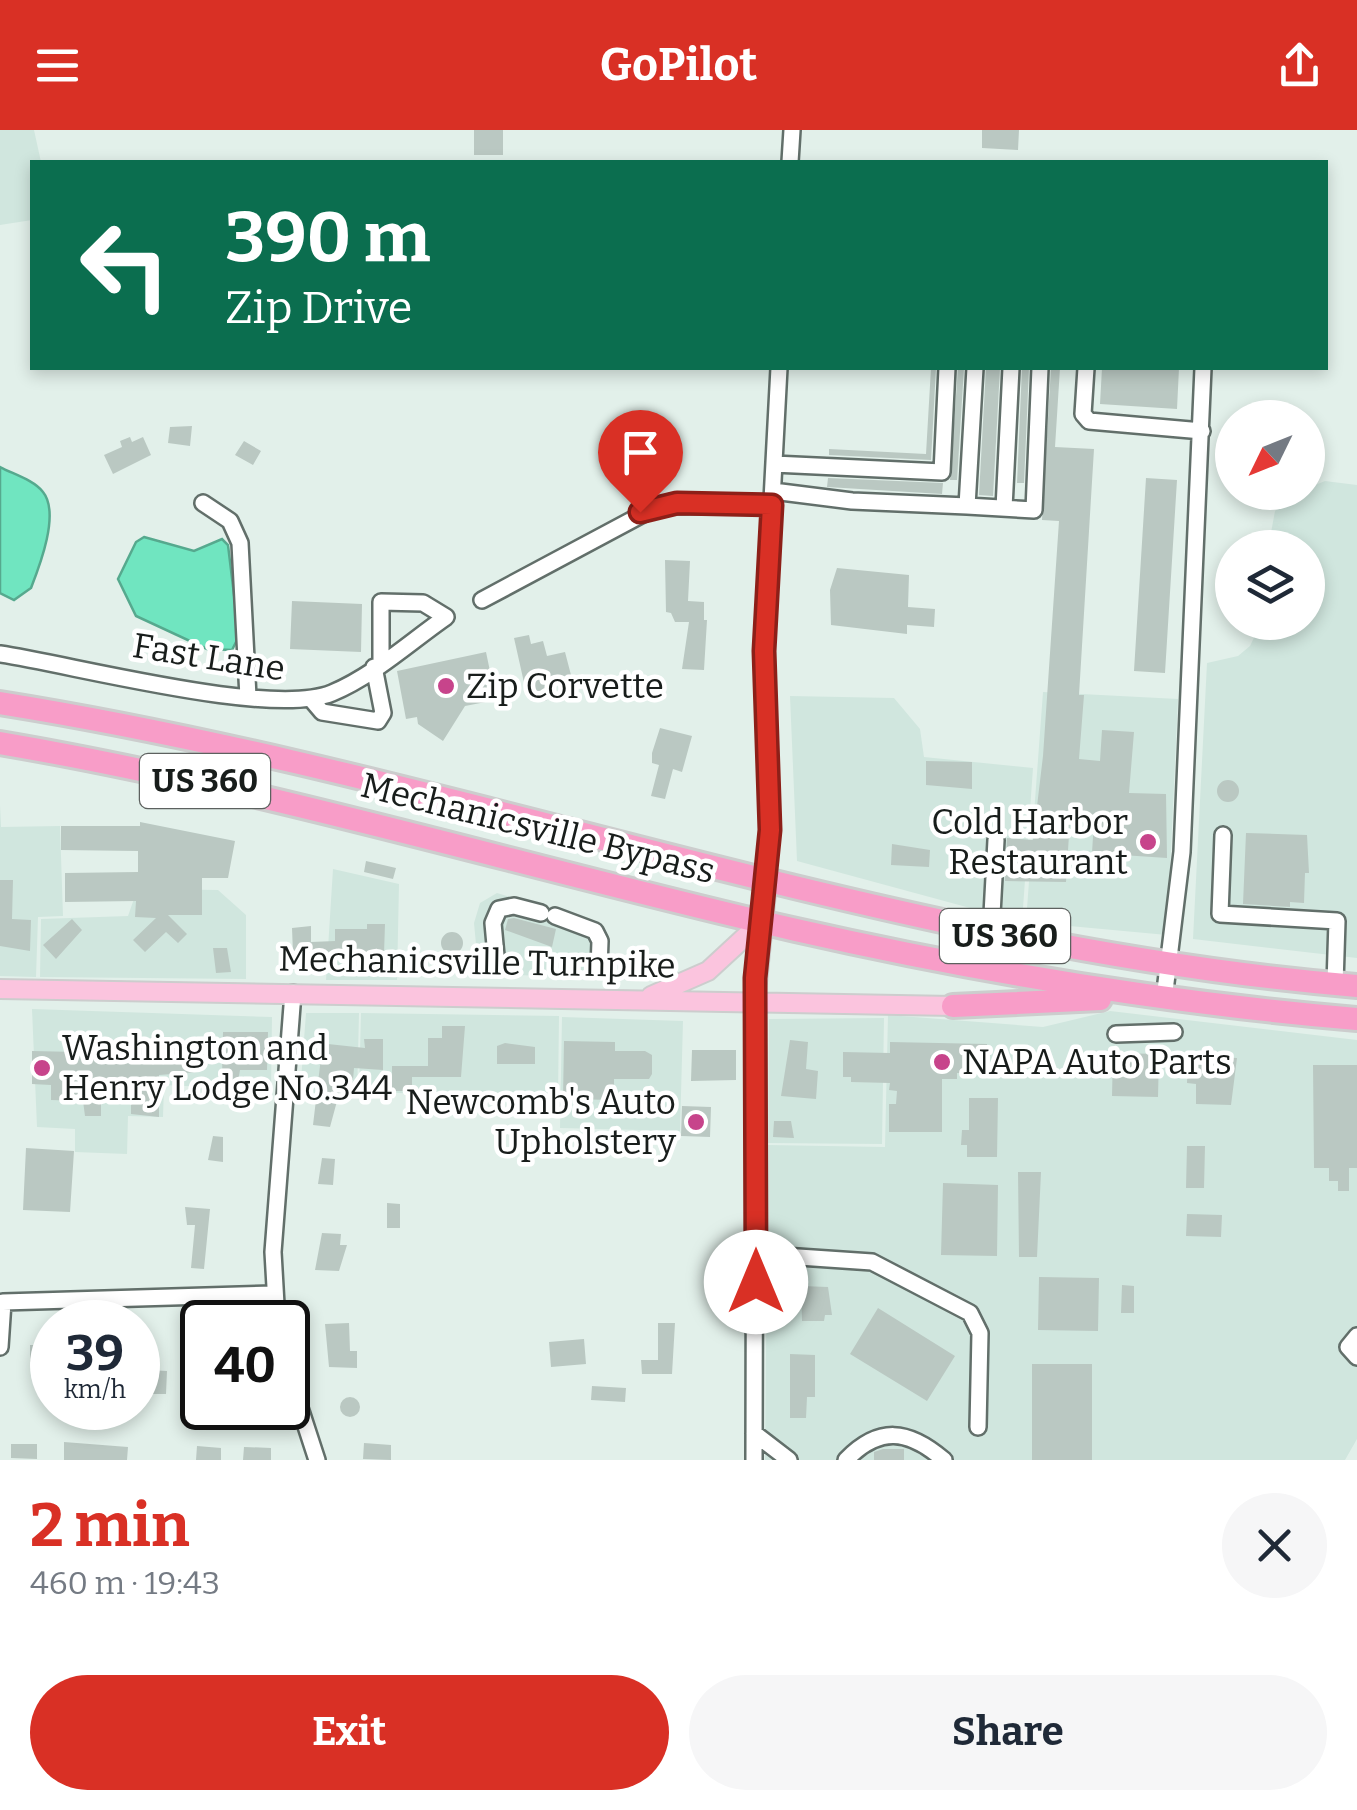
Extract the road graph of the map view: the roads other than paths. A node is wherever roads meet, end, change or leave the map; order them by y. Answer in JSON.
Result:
{"nodes":[{"id":1,"x":792,"y":130,"type":"edge"},
{"id":2,"x":790,"y":160,"type":"edge"},
{"id":3,"x":779,"y":370,"type":"edge"},
{"id":4,"x":947,"y":370,"type":"edge"},
{"id":5,"x":975,"y":370,"type":"edge"},
{"id":6,"x":1011,"y":370,"type":"edge"},
{"id":7,"x":1040,"y":370,"type":"edge"},
{"id":8,"x":1086,"y":370,"type":"edge"},
{"id":9,"x":1203,"y":370,"type":"edge"},
{"id":10,"x":1202,"y":431,"type":"junction"},
{"id":11,"x":774,"y":464,"type":"junction"},
{"id":12,"x":772,"y":498,"type":"junction"},
{"id":13,"x":203,"y":504,"type":"dead end"},
{"id":14,"x":967,"y":506,"type":"junction"},
{"id":15,"x":1004,"y":508,"type":"junction"},
{"id":16,"x":482,"y":600,"type":"dead end"},
{"id":17,"x":0,"y":654,"type":"edge"},
{"id":18,"x":378,"y":664,"type":"junction"},
{"id":19,"x":248,"y":697,"type":"junction"},
{"id":20,"x":311,"y":699,"type":"junction"},
{"id":21,"x":0,"y":703,"type":"edge"},
{"id":22,"x":0,"y":743,"type":"edge"},
{"id":23,"x":1223,"y":835,"type":"dead end"},
{"id":24,"x":996,"y":840,"type":"dead end"},
{"id":25,"x":767,"y":883,"type":"junction"},
{"id":26,"x":761,"y":922,"type":"junction"},
{"id":27,"x":991,"y":933,"type":"junction"},
{"id":28,"x":497,"y":966,"type":"dead end"},
{"id":29,"x":1168,"y":966,"type":"junction"},
{"id":30,"x":599,"y":968,"type":"dead end"},
{"id":31,"x":1346,"y":985,"type":"edge"},
{"id":32,"x":0,"y":990,"type":"edge"},
{"id":33,"x":293,"y":993,"type":"junction"},
{"id":34,"x":642,"y":999,"type":"junction"},
{"id":35,"x":1171,"y":1000,"type":"junction"},
{"id":36,"x":756,"y":1002,"type":"junction"},
{"id":37,"x":954,"y":1006,"type":"joint"},
{"id":38,"x":1357,"y":1019,"type":"edge"},
{"id":39,"x":1174,"y":1032,"type":"dead end"},
{"id":40,"x":1116,"y":1034,"type":"dead end"},
{"id":41,"x":756,"y":1254,"type":"junction"},
{"id":42,"x":274,"y":1294,"type":"junction"},
{"id":43,"x":275,"y":1300,"type":"edge"},
{"id":44,"x":1357,"y":1336,"type":"edge"},
{"id":45,"x":0,"y":1347,"type":"edge"},
{"id":46,"x":1357,"y":1357,"type":"edge"},
{"id":47,"x":978,"y":1427,"type":"dead end"},
{"id":48,"x":307,"y":1430,"type":"edge"},
{"id":49,"x":754,"y":1432,"type":"junction"},
{"id":50,"x":317,"y":1460,"type":"edge"},
{"id":51,"x":754,"y":1460,"type":"edge"},
{"id":52,"x":789,"y":1460,"type":"edge"},
{"id":53,"x":846,"y":1460,"type":"edge"},
{"id":54,"x":944,"y":1460,"type":"edge"}],
"edges":[{"from":1,"to":2,"type":"street"},
{"from":3,"to":11,"type":"street"},
{"from":4,"to":11,"type":"street"},
{"from":5,"to":14,"type":"street"},
{"from":6,"to":15,"type":"street"},
{"from":7,"to":15,"type":"street"},
{"from":8,"to":10,"type":"street"},
{"from":9,"to":10,"type":"street"},
{"from":10,"to":29,"type":"street"},
{"from":11,"to":12,"type":"street"},
{"from":12,"to":14,"type":"street"},
{"from":12,"to":16,"type":"street"},
{"from":12,"to":25,"type":"street"},
{"from":13,"to":19,"type":"street"},
{"from":14,"to":15,"type":"street"},
{"from":17,"to":19,"type":"street","name":"Fast Lane"},
{"from":18,"to":18,"type":"street","name":"Fast Lane"},
{"from":18,"to":20,"type":"street","name":"Fast Lane"},
{"from":18,"to":20,"type":"street"},
{"from":19,"to":20,"type":"street","name":"Fast Lane"},
{"from":21,"to":25,"type":"highway","name":"Mechanicsville Bypass","number":"US 360"},
{"from":22,"to":26,"type":"highway","name":"Mechanicsville Bypass","number":"US 360"},
{"from":23,"to":31,"type":"street"},
{"from":24,"to":27,"type":"street"},
{"from":25,"to":26,"type":"main road"},
{"from":25,"to":27,"type":"highway","name":"Mechanicsville Bypass","number":"US 360"},
{"from":26,"to":34,"type":"main road"},
{"from":26,"to":35,"type":"highway","name":"Mechanicsville Bypass","number":"US 360"},
{"from":26,"to":36,"type":"main road"},
{"from":27,"to":29,"type":"highway","name":"Mechanicsville Bypass","number":"US 360"},
{"from":28,"to":30,"type":"street"},
{"from":29,"to":31,"type":"highway","number":"US 360"},
{"from":29,"to":35,"type":"street"},
{"from":32,"to":33,"type":"main road","name":"Mechanicsville Turnpike"},
{"from":33,"to":34,"type":"main road","name":"Mechanicsville Turnpike"},
{"from":33,"to":42,"type":"street"},
{"from":34,"to":36,"type":"main road","name":"Mechanicsville Turnpike"},
{"from":35,"to":37,"type":"highway"},
{"from":35,"to":38,"type":"highway","number":"US 360"},
{"from":36,"to":37,"type":"main road","name":"Mechanicsville Turnpike"},
{"from":36,"to":41,"type":"street"},
{"from":39,"to":40,"type":"street"},
{"from":41,"to":47,"type":"street"},
{"from":41,"to":49,"type":"street"},
{"from":42,"to":43,"type":"street"},
{"from":42,"to":45,"type":"street"},
{"from":44,"to":46,"type":"street"},
{"from":48,"to":50,"type":"street"},
{"from":49,"to":51,"type":"street"},
{"from":49,"to":52,"type":"street"},
{"from":53,"to":54,"type":"street"}]}
